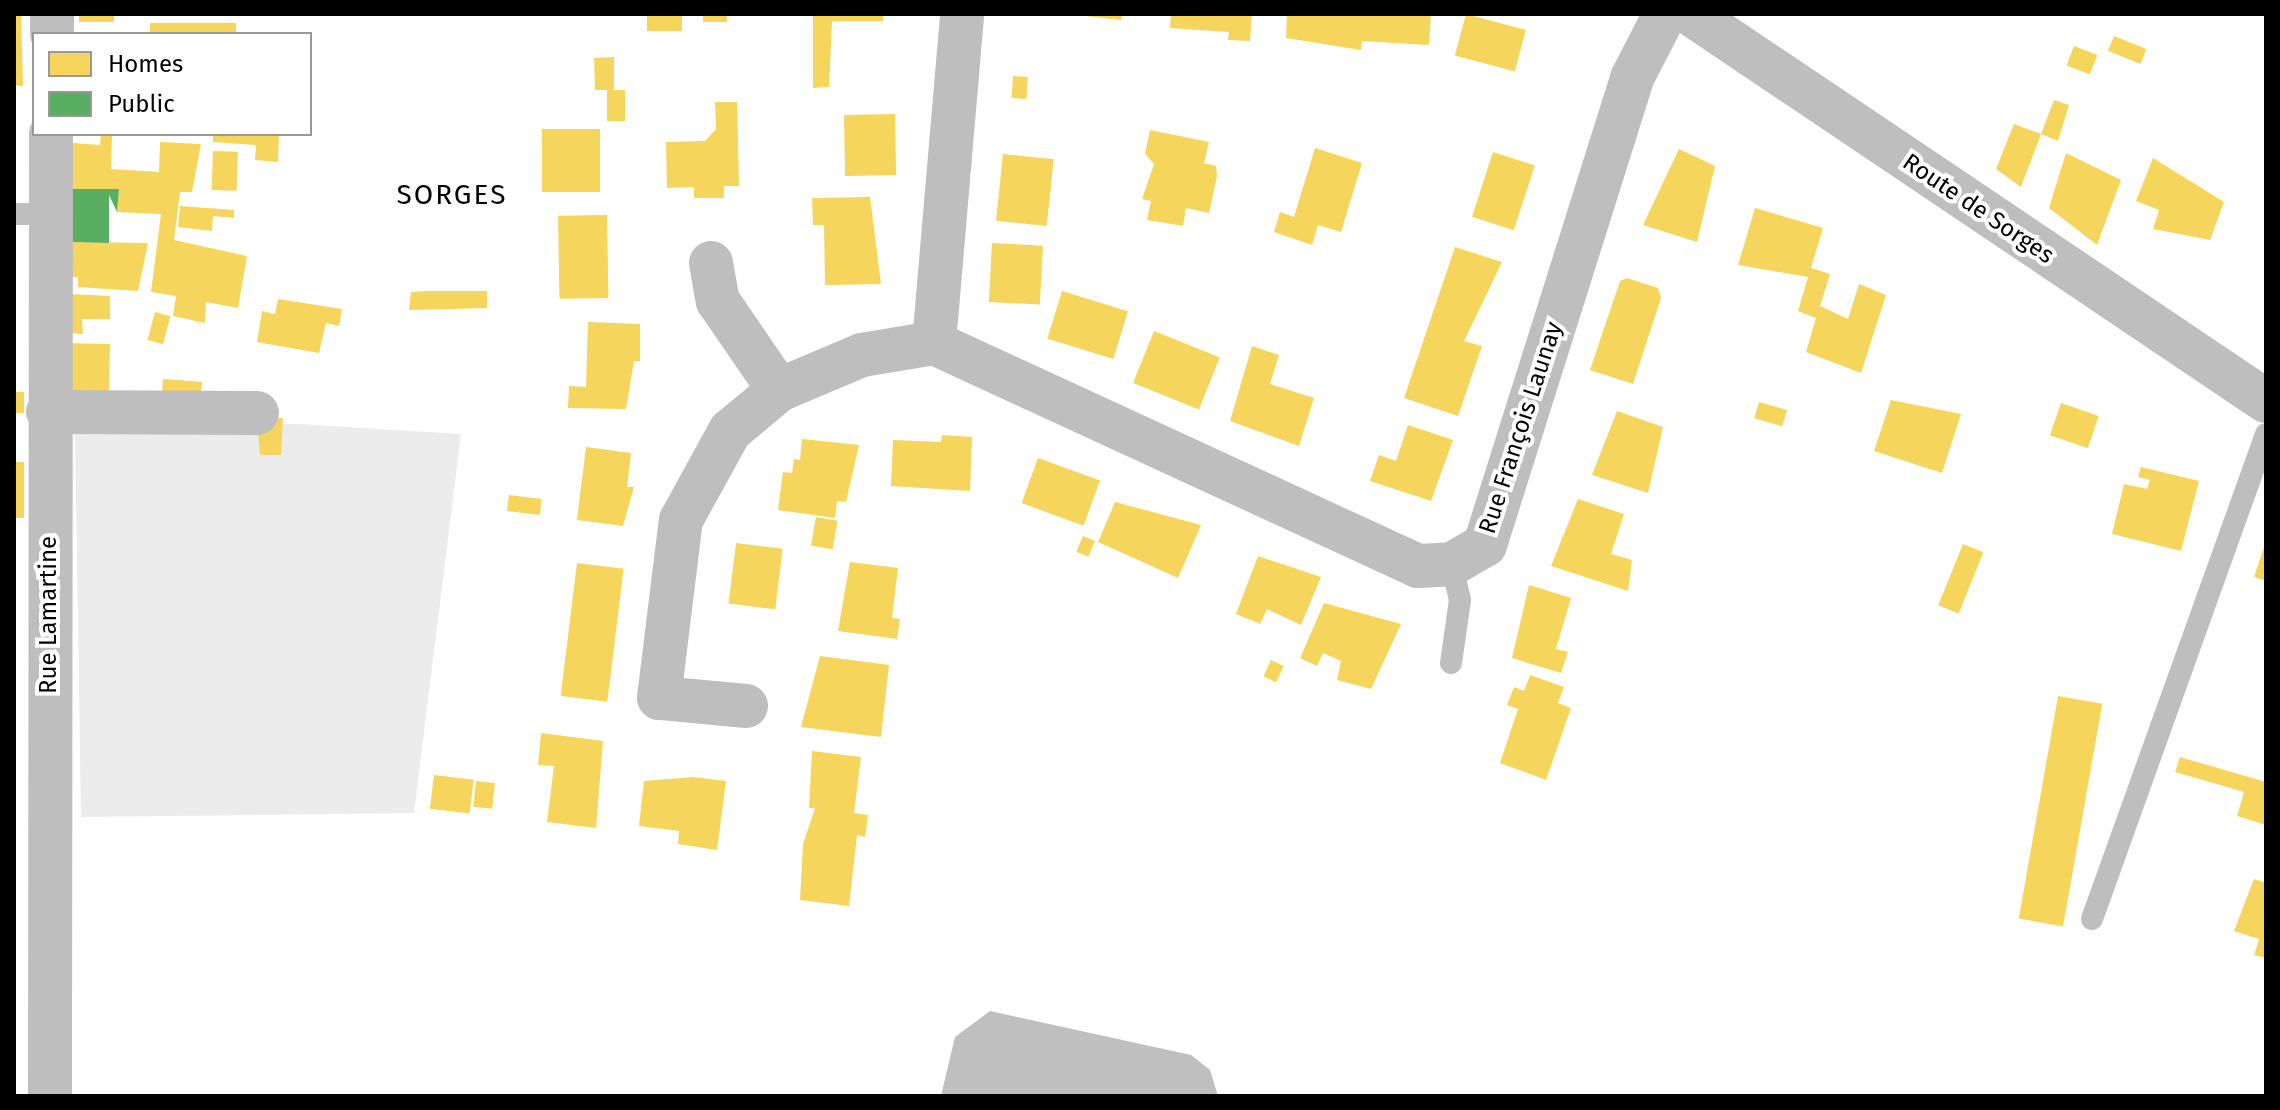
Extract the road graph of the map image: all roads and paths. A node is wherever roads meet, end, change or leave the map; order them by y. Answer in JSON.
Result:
{"nodes":[{"id":1,"x":962,"y":14,"type":"edge"},
{"id":2,"x":1665,"y":14,"type":"edge"},
{"id":3,"x":1691,"y":14,"type":"edge"},
{"id":4,"x":51,"y":136,"type":"edge"},
{"id":5,"x":32,"y":214,"type":"edge"},
{"id":6,"x":711,"y":263,"type":"dead end"},
{"id":7,"x":934,"y":343,"type":"junction"},
{"id":8,"x":779,"y":390,"type":"junction"},
{"id":9,"x":2266,"y":401,"type":"edge"},
{"id":10,"x":48,"y":412,"type":"junction"},
{"id":11,"x":257,"y":413,"type":"dead end"},
{"id":12,"x":2266,"y":434,"type":"edge"},
{"id":13,"x":1452,"y":564,"type":"junction"},
{"id":14,"x":1451,"y":663,"type":"dead end"},
{"id":15,"x":746,"y":706,"type":"dead end"},
{"id":16,"x":2092,"y":919,"type":"dead end"},
{"id":17,"x":50,"y":1096,"type":"edge"}],
"edges":[{"from":1,"to":7,"type":"street"},
{"from":2,"to":13,"type":"street","name":"Rue François Launay"},
{"from":3,"to":9,"type":"street","name":"Route de Sorges"},
{"from":4,"to":5,"type":"street","name":"Rue Lamartine"},
{"from":5,"to":10,"type":"street","name":"Rue Lamartine"},
{"from":6,"to":8,"type":"street"},
{"from":7,"to":8,"type":"street"},
{"from":7,"to":13,"type":"street"},
{"from":8,"to":15,"type":"street"},
{"from":10,"to":11,"type":"street"},
{"from":10,"to":17,"type":"street","name":"Rue Lamartine"},
{"from":12,"to":16,"type":"lane"},
{"from":13,"to":14,"type":"lane"}]}
